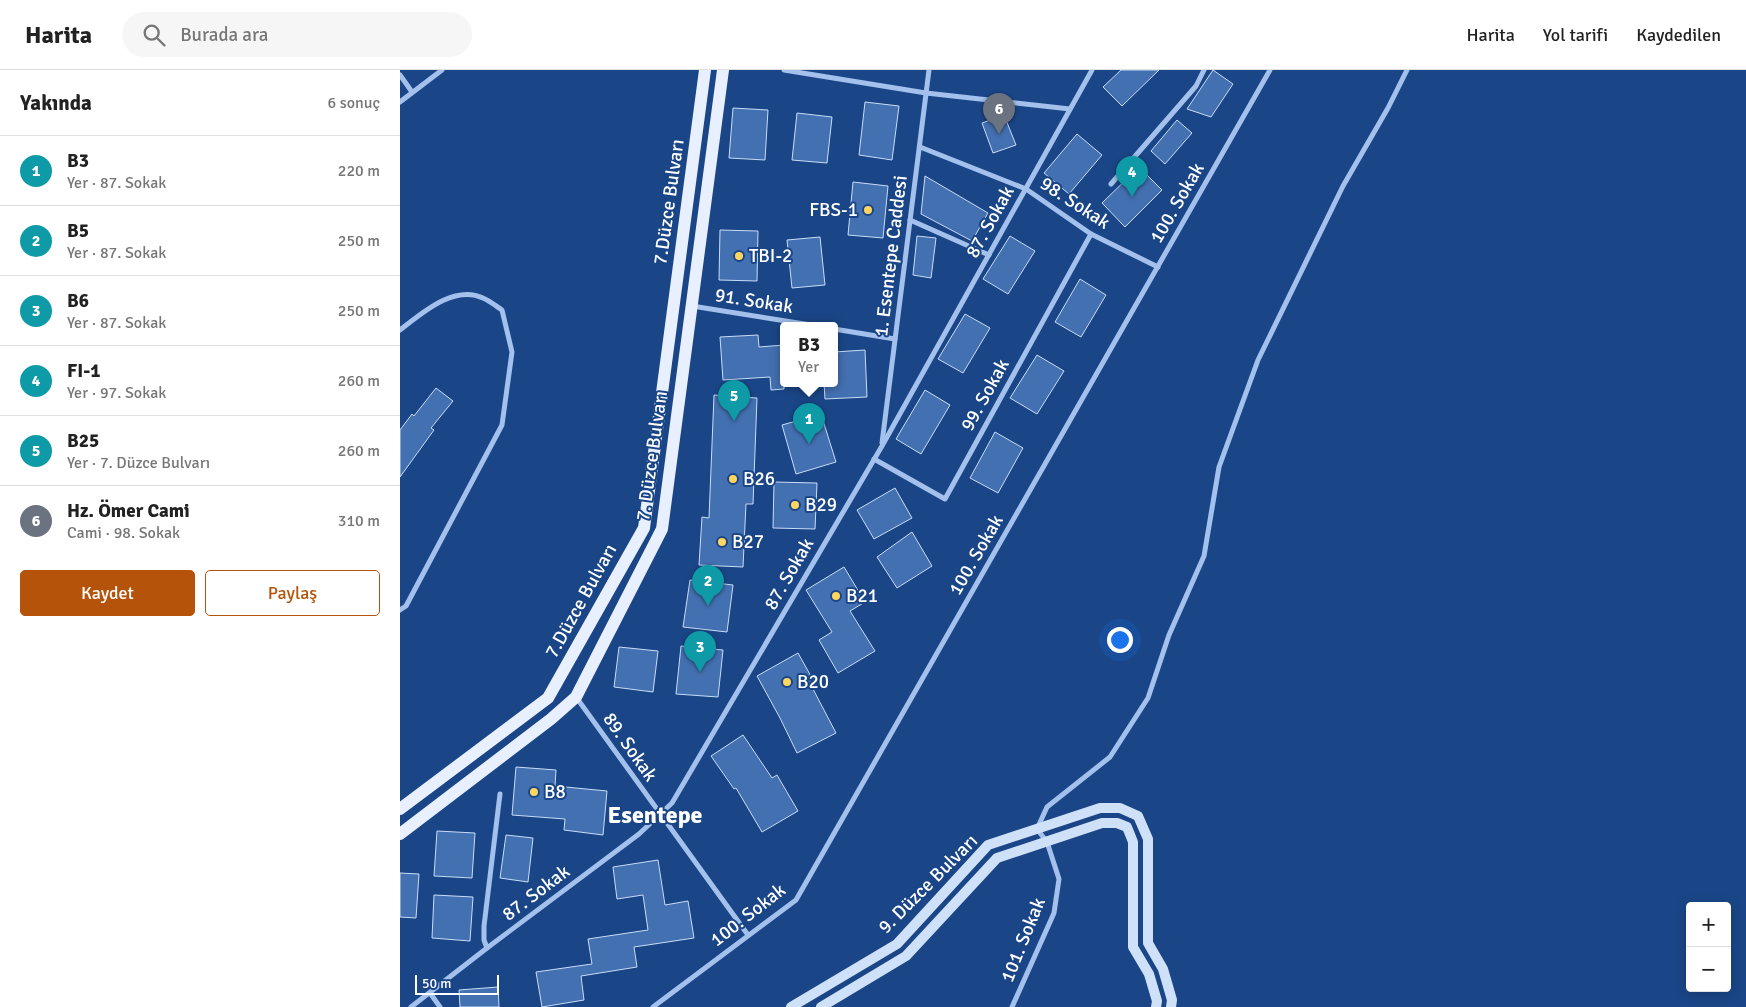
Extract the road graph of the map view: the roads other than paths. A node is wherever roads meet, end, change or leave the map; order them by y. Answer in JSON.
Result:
{"nodes":[{"id":1,"x":442,"y":70,"type":"edge"},
{"id":2,"x":706,"y":70,"type":"edge"},
{"id":3,"x":723,"y":70,"type":"edge"},
{"id":4,"x":784,"y":70,"type":"edge"},
{"id":5,"x":929,"y":70,"type":"edge"},
{"id":6,"x":1092,"y":70,"type":"edge"},
{"id":7,"x":1204,"y":70,"type":"edge"},
{"id":8,"x":1270,"y":70,"type":"edge"},
{"id":9,"x":1407,"y":70,"type":"edge"},
{"id":10,"x":400,"y":75,"type":"edge"},
{"id":11,"x":412,"y":92,"type":"junction"},
{"id":12,"x":926,"y":93,"type":"junction"},
{"id":13,"x":400,"y":102,"type":"edge"},
{"id":14,"x":1070,"y":109,"type":"junction"},
{"id":15,"x":920,"y":146,"type":"junction"},
{"id":16,"x":1111,"y":184,"type":"dead end"},
{"id":17,"x":1026,"y":189,"type":"junction"},
{"id":18,"x":910,"y":220,"type":"junction"},
{"id":19,"x":1091,"y":234,"type":"junction"},
{"id":20,"x":989,"y":255,"type":"junction"},
{"id":21,"x":1158,"y":267,"type":"junction"},
{"id":22,"x":692,"y":306,"type":"junction"},
{"id":23,"x":792,"y":322,"type":"edge"},
{"id":24,"x":400,"y":330,"type":"edge"},
{"id":25,"x":838,"y":330,"type":"edge"},
{"id":26,"x":895,"y":339,"type":"junction"},
{"id":27,"x":882,"y":446,"type":"junction"},
{"id":28,"x":874,"y":458,"type":"junction"},
{"id":29,"x":400,"y":610,"type":"edge"},
{"id":30,"x":576,"y":697,"type":"junction"},
{"id":31,"x":500,"y":794,"type":"dead end"},
{"id":32,"x":400,"y":809,"type":"edge"},
{"id":33,"x":660,"y":815,"type":"junction"},
{"id":34,"x":1037,"y":829,"type":"junction"},
{"id":35,"x":400,"y":834,"type":"edge"},
{"id":36,"x":1047,"y":842,"type":"junction"},
{"id":37,"x":748,"y":935,"type":"junction"},
{"id":38,"x":487,"y":948,"type":"junction"},
{"id":39,"x":430,"y":993,"type":"junction"},
{"id":40,"x":411,"y":1007,"type":"edge"},
{"id":41,"x":440,"y":1007,"type":"edge"},
{"id":42,"x":653,"y":1007,"type":"edge"},
{"id":43,"x":792,"y":1007,"type":"edge"},
{"id":44,"x":821,"y":1007,"type":"edge"},
{"id":45,"x":1012,"y":1007,"type":"edge"},
{"id":46,"x":1156,"y":1007,"type":"edge"},
{"id":47,"x":1171,"y":1007,"type":"edge"}],
"edges":[{"from":1,"to":11,"type":"street"},
{"from":2,"to":32,"type":"main road","name":"7.Düzce Bulvarı"},
{"from":3,"to":22,"type":"main road","name":"7. Düzce Bulvarı"},
{"from":4,"to":12,"type":"street"},
{"from":5,"to":12,"type":"street","name":"1. Esentepe Caddesi"},
{"from":6,"to":14,"type":"street","name":"87. Sokak"},
{"from":7,"to":16,"type":"street"},
{"from":8,"to":21,"type":"street","name":"100. Sokak"},
{"from":9,"to":34,"type":"street"},
{"from":10,"to":11,"type":"street"},
{"from":11,"to":13,"type":"street"},
{"from":12,"to":14,"type":"street"},
{"from":12,"to":15,"type":"street","name":"1. Esentepe Caddesi"},
{"from":14,"to":17,"type":"street","name":"87. Sokak"},
{"from":15,"to":17,"type":"street","name":"98. Sokak"},
{"from":15,"to":18,"type":"street","name":"1. Esentepe Caddesi"},
{"from":17,"to":19,"type":"street","name":"98. Sokak"},
{"from":17,"to":20,"type":"street","name":"87. Sokak"},
{"from":18,"to":20,"type":"street"},
{"from":18,"to":26,"type":"street","name":"1. Esentepe Caddesi"},
{"from":19,"to":21,"type":"street","name":"98. Sokak"},
{"from":19,"to":28,"type":"street","name":"99. Sokak"},
{"from":20,"to":27,"type":"street","name":"87. Sokak"},
{"from":21,"to":37,"type":"street","name":"100. Sokak"},
{"from":22,"to":23,"type":"street","name":"91. Sokak"},
{"from":22,"to":30,"type":"main road","name":"7. Düzce Bulvarı"},
{"from":24,"to":29,"type":"street"},
{"from":25,"to":26,"type":"street"},
{"from":26,"to":27,"type":"street","name":"1. Esentepe Caddesi"},
{"from":27,"to":28,"type":"street","name":"87. Sokak"},
{"from":28,"to":33,"type":"street","name":"87. Sokak"},
{"from":30,"to":33,"type":"street","name":"89. Sokak"},
{"from":30,"to":35,"type":"main road","name":"7. Düzce Bulvarı"},
{"from":31,"to":38,"type":"street"},
{"from":33,"to":37,"type":"street","name":"89. Sokak"},
{"from":33,"to":38,"type":"street","name":"87. Sokak"},
{"from":34,"to":36,"type":"street","name":"101. Sokak"},
{"from":34,"to":43,"type":"main road","name":"9. Düzce Bulvarı"},
{"from":34,"to":47,"type":"main road","name":"9. Düzce Bulvarı"},
{"from":36,"to":44,"type":"main road","name":"9. Düzce Bulvarı"},
{"from":36,"to":45,"type":"street","name":"101. Sokak"},
{"from":36,"to":46,"type":"main road","name":"9. Düzce Bulvarı"},
{"from":37,"to":42,"type":"street","name":"100. Sokak"},
{"from":38,"to":39,"type":"street","name":"87. Sokak"},
{"from":39,"to":40,"type":"street","name":"87. Sokak"},
{"from":39,"to":41,"type":"street"}]}
